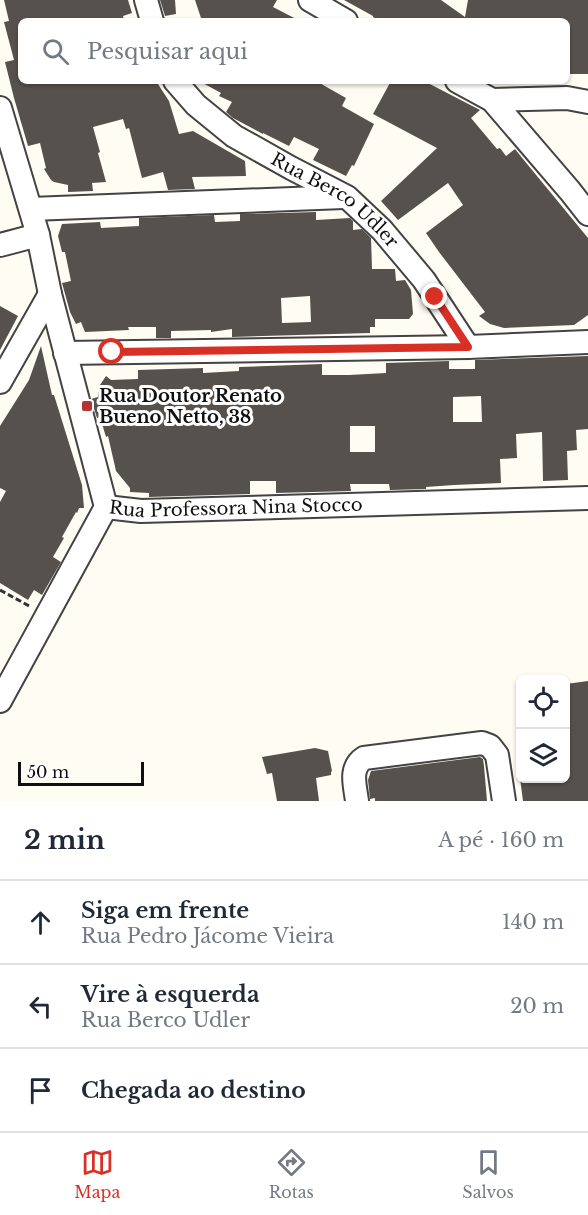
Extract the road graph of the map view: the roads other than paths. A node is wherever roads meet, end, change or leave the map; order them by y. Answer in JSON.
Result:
{"nodes":[{"id":1,"x":146,"y":0,"type":"edge"},
{"id":2,"x":310,"y":0,"type":"edge"},
{"id":3,"x":151,"y":18,"type":"edge"},
{"id":4,"x":341,"y":18,"type":"edge"},
{"id":5,"x":178,"y":84,"type":"edge"},
{"id":6,"x":463,"y":84,"type":"edge"},
{"id":7,"x":492,"y":100,"type":"junction"},
{"id":8,"x":588,"y":102,"type":"edge"},
{"id":9,"x":0,"y":108,"type":"edge"},
{"id":10,"x":347,"y":197,"type":"junction"},
{"id":11,"x":31,"y":209,"type":"junction"},
{"id":12,"x":588,"y":214,"type":"edge"},
{"id":13,"x":38,"y":235,"type":"junction"},
{"id":14,"x":0,"y":245,"type":"edge"},
{"id":15,"x":50,"y":294,"type":"junction"},
{"id":16,"x":588,"y":342,"type":"edge"},
{"id":17,"x":468,"y":347,"type":"junction"},
{"id":18,"x":65,"y":353,"type":"junction"},
{"id":19,"x":0,"y":382,"type":"edge"},
{"id":20,"x":588,"y":498,"type":"edge"},
{"id":21,"x":106,"y":507,"type":"junction"},
{"id":22,"x":0,"y":700,"type":"edge"},
{"id":23,"x":357,"y":801,"type":"edge"},
{"id":24,"x":504,"y":801,"type":"edge"}],
"edges":[{"from":1,"to":3,"type":"street"},
{"from":2,"to":4,"type":"street"},
{"from":5,"to":10,"type":"street","name":"Rua Berco Udler"},
{"from":6,"to":7,"type":"street"},
{"from":7,"to":8,"type":"street"},
{"from":7,"to":12,"type":"street"},
{"from":9,"to":11,"type":"street"},
{"from":10,"to":11,"type":"street"},
{"from":10,"to":17,"type":"street","name":"Rua Berco Udler"},
{"from":11,"to":13,"type":"street"},
{"from":13,"to":14,"type":"street"},
{"from":13,"to":15,"type":"street"},
{"from":15,"to":18,"type":"street"},
{"from":15,"to":19,"type":"street"},
{"from":16,"to":17,"type":"street"},
{"from":17,"to":18,"type":"street"},
{"from":18,"to":21,"type":"street"},
{"from":20,"to":21,"type":"street","name":"Rua Professora Nina Stocco"},
{"from":21,"to":22,"type":"street","name":"Rua Professora Nina Stocco"},
{"from":23,"to":24,"type":"street"}]}
